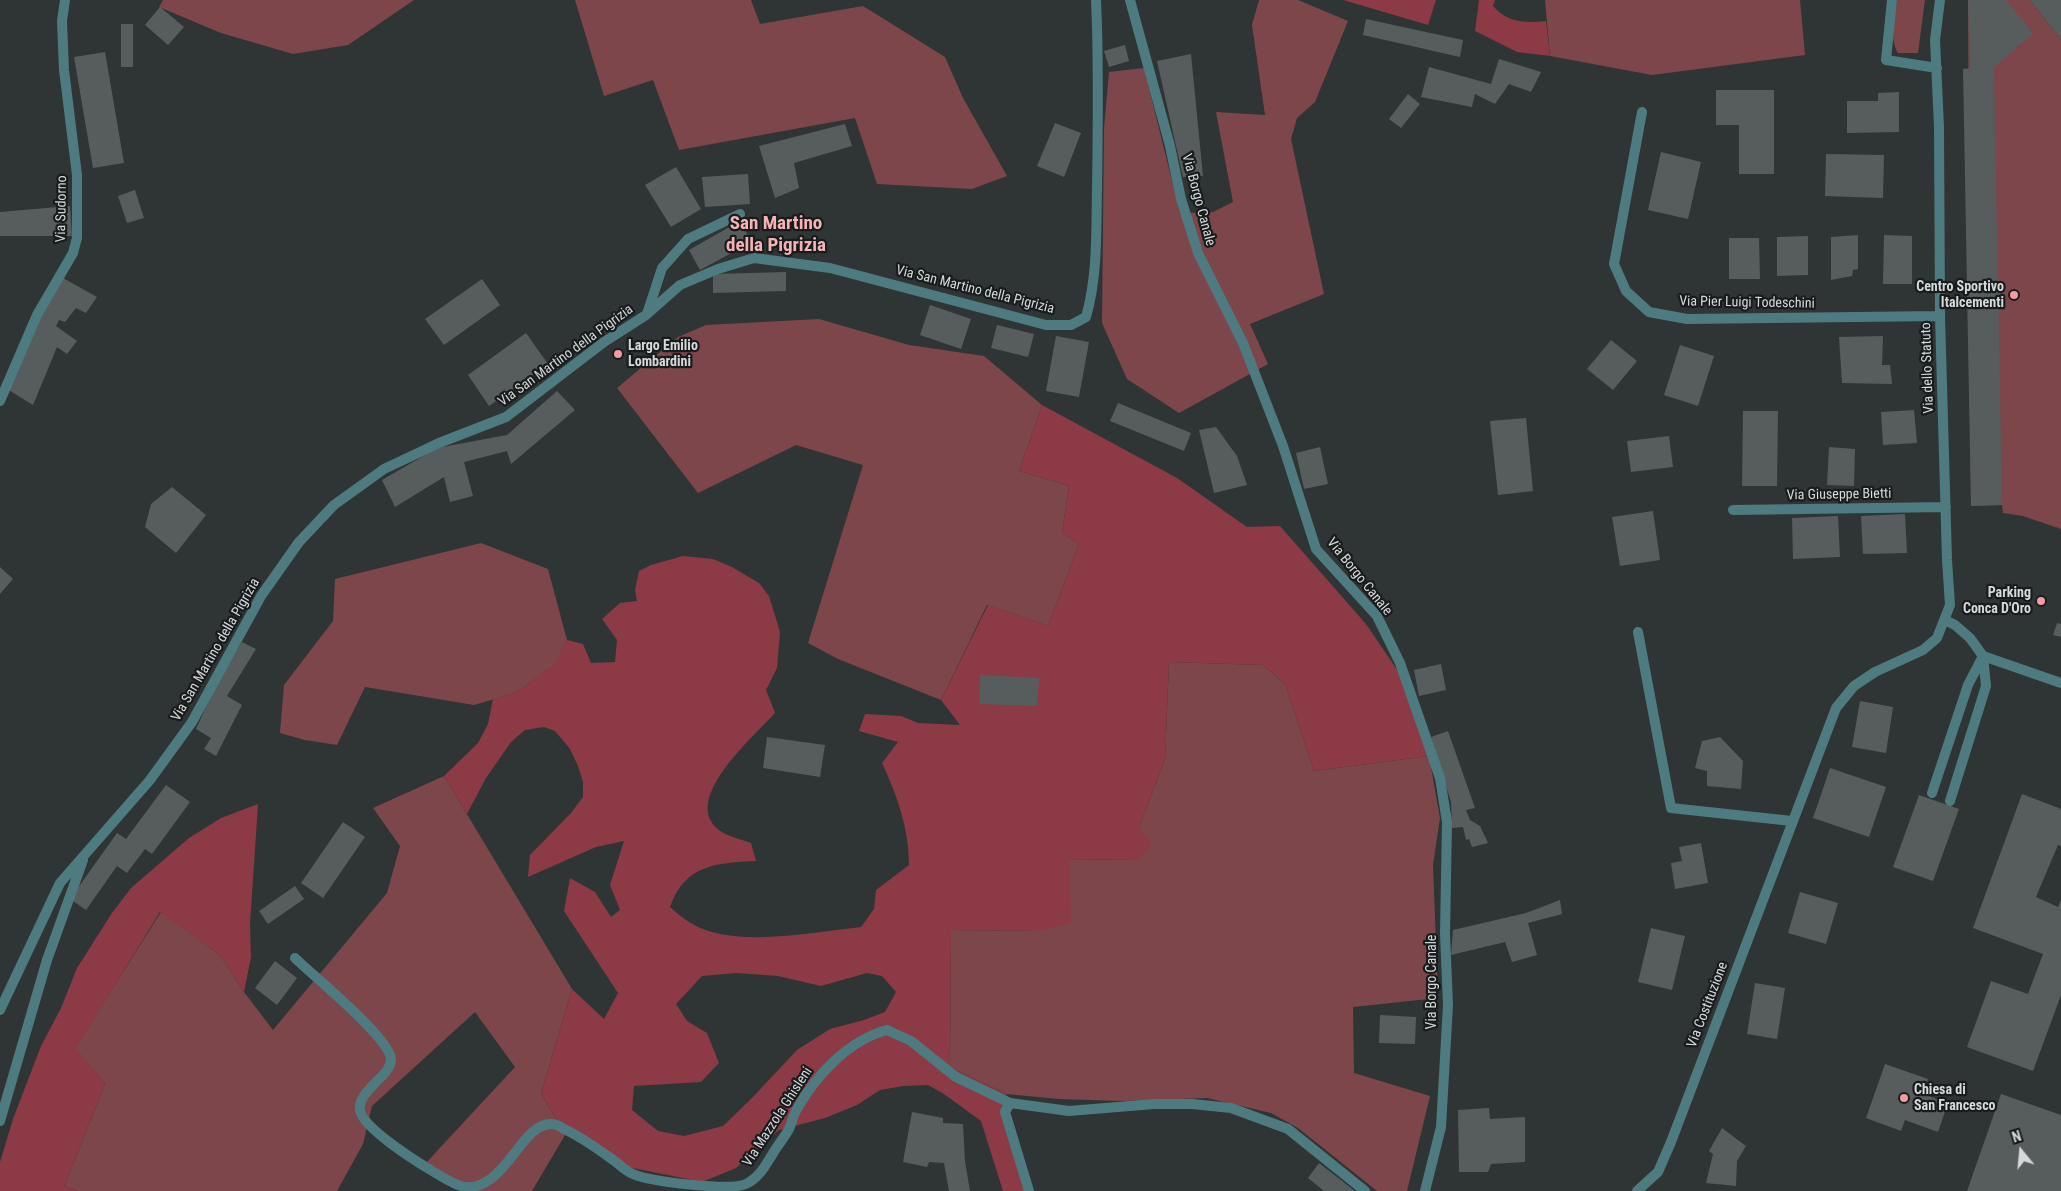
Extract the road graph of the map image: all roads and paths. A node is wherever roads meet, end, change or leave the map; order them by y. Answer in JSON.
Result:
{"nodes":[{"id":1,"x":65,"y":0,"type":"edge"},
{"id":2,"x":1096,"y":0,"type":"edge"},
{"id":3,"x":1130,"y":0,"type":"edge"},
{"id":4,"x":1892,"y":0,"type":"edge"},
{"id":5,"x":1940,"y":0,"type":"edge"},
{"id":6,"x":1936,"y":68,"type":"junction"},
{"id":7,"x":1642,"y":112,"type":"dead end"},
{"id":8,"x":740,"y":214,"type":"dead end"},
{"id":9,"x":646,"y":315,"type":"junction"},
{"id":10,"x":1940,"y":316,"type":"junction"},
{"id":11,"x":0,"y":401,"type":"edge"},
{"id":12,"x":1946,"y":507,"type":"junction"},
{"id":13,"x":1733,"y":510,"type":"dead end"},
{"id":14,"x":1945,"y":620,"type":"junction"},
{"id":15,"x":1638,"y":632,"type":"dead end"},
{"id":16,"x":1983,"y":656,"type":"junction"},
{"id":17,"x":2061,"y":684,"type":"edge"},
{"id":18,"x":1932,"y":792,"type":"dead end"},
{"id":19,"x":1950,"y":801,"type":"dead end"},
{"id":20,"x":1792,"y":821,"type":"junction"},
{"id":21,"x":86,"y":852,"type":"junction"},
{"id":22,"x":294,"y":958,"type":"dead end"},
{"id":23,"x":0,"y":1010,"type":"edge"},
{"id":24,"x":1010,"y":1103,"type":"junction"},
{"id":25,"x":0,"y":1121,"type":"edge"},
{"id":26,"x":1030,"y":1191,"type":"edge"},
{"id":27,"x":1365,"y":1191,"type":"edge"},
{"id":28,"x":1425,"y":1191,"type":"edge"},
{"id":29,"x":1637,"y":1191,"type":"edge"}],
"edges":[{"from":1,"to":11,"type":"street","name":"Via Sudorno"},
{"from":2,"to":9,"type":"street","name":"Via San Martino della Pigrizia"},
{"from":3,"to":28,"type":"street","name":"Via Borgo Canale"},
{"from":4,"to":6,"type":"street"},
{"from":5,"to":6,"type":"street","name":"Via dello Statuto"},
{"from":6,"to":10,"type":"street","name":"Via dello Statuto"},
{"from":7,"to":10,"type":"street","name":"Via Pier Luigi Todeschini"},
{"from":8,"to":9,"type":"street","name":"Via San Martino della Pigrizia"},
{"from":9,"to":21,"type":"street","name":"Via San Martino della Pigrizia"},
{"from":10,"to":12,"type":"street","name":"Via dello Statuto"},
{"from":12,"to":13,"type":"street","name":"Via Giuseppe Bietti"},
{"from":12,"to":14,"type":"street","name":"Via dello Statuto"},
{"from":14,"to":16,"type":"street"},
{"from":14,"to":20,"type":"street","name":"Via Costituzione"},
{"from":15,"to":20,"type":"street"},
{"from":16,"to":17,"type":"street"},
{"from":16,"to":18,"type":"street"},
{"from":16,"to":19,"type":"street"},
{"from":20,"to":29,"type":"street","name":"Via Costituzione"},
{"from":21,"to":23,"type":"street"},
{"from":21,"to":25,"type":"street","name":"Via San Martino della Pigrizia"},
{"from":22,"to":24,"type":"street","name":"Via Mazzola Ghisleni"},
{"from":24,"to":26,"type":"street"},
{"from":24,"to":27,"type":"street","name":"Via Mazzola Ghisleni"}]}
